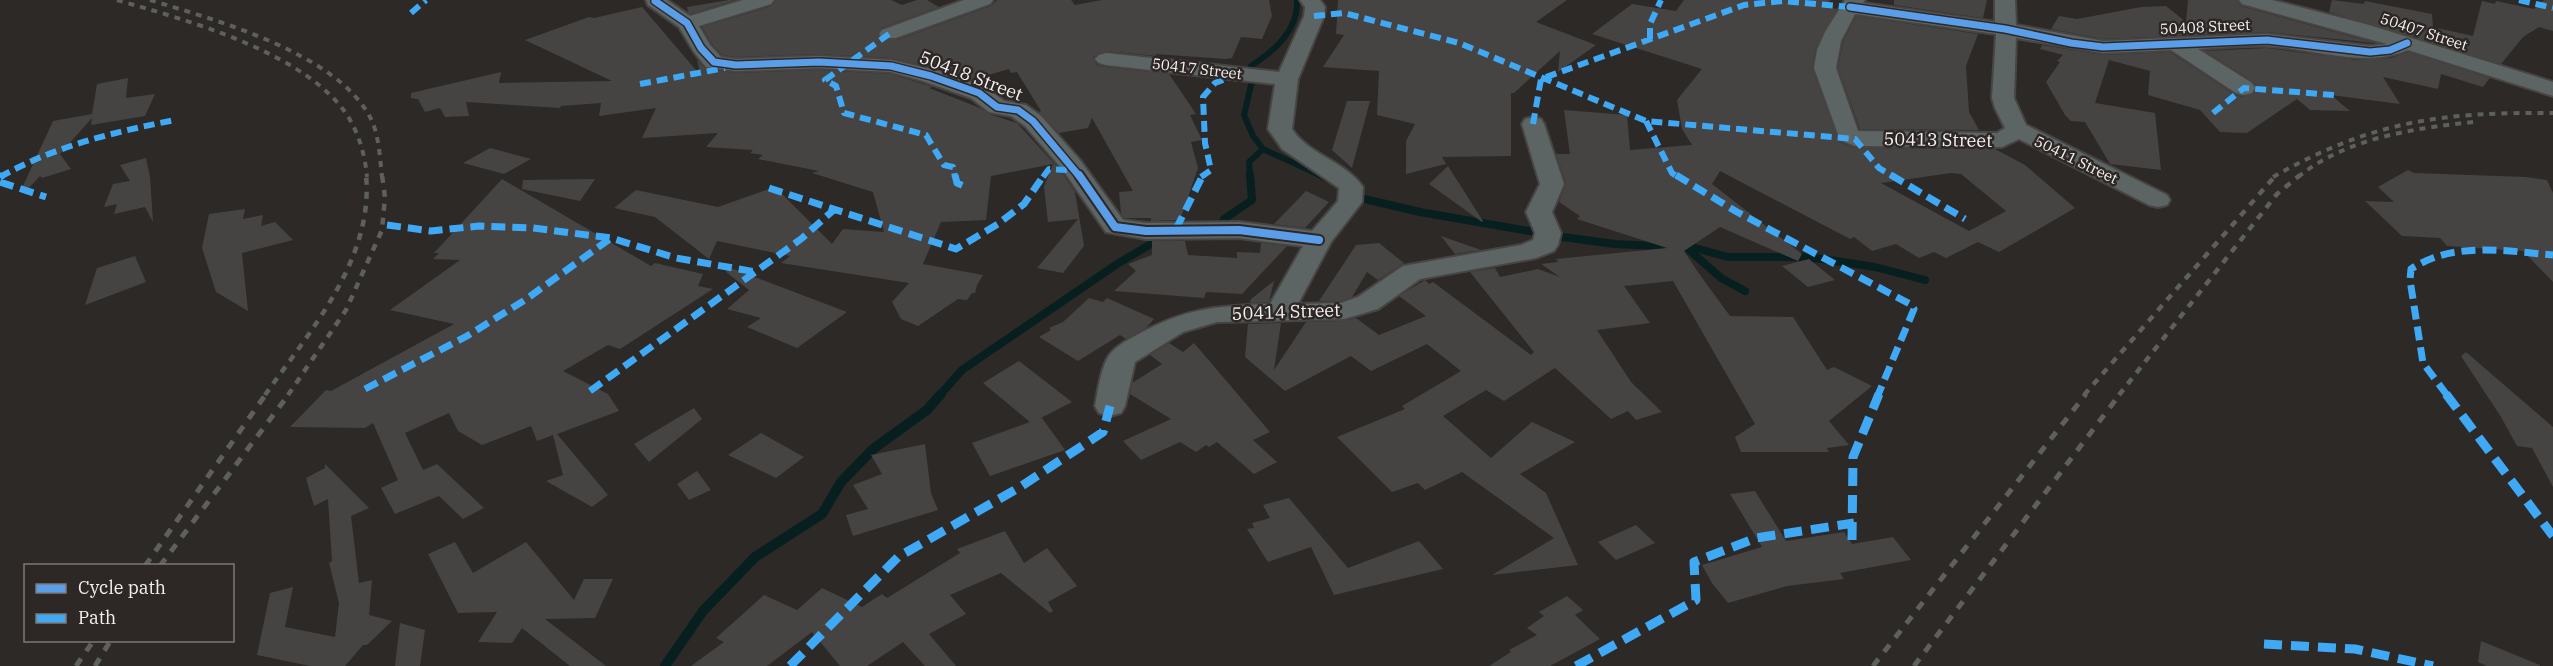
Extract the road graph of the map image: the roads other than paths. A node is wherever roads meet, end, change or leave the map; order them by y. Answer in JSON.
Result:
{"nodes":[{"id":1,"x":764,"y":0,"type":"edge"},
{"id":2,"x":983,"y":0,"type":"edge"},
{"id":3,"x":1311,"y":0,"type":"edge"},
{"id":4,"x":2005,"y":0,"type":"edge"},
{"id":5,"x":2249,"y":0,"type":"edge"},
{"id":6,"x":655,"y":1,"type":"edge"},
{"id":7,"x":1852,"y":3,"type":"edge"},
{"id":8,"x":687,"y":23,"type":"junction"},
{"id":9,"x":2005,"y":29,"type":"junction"},
{"id":10,"x":889,"y":34,"type":"dead end"},
{"id":11,"x":2175,"y":44,"type":"junction"},
{"id":12,"x":2407,"y":44,"type":"junction"},
{"id":13,"x":1106,"y":59,"type":"dead end"},
{"id":14,"x":1287,"y":79,"type":"junction"},
{"id":15,"x":2244,"y":88,"type":"dead end"},
{"id":16,"x":2553,"y":89,"type":"edge"},
{"id":17,"x":1533,"y":124,"type":"dead end"},
{"id":18,"x":2018,"y":130,"type":"junction"},
{"id":19,"x":2158,"y":200,"type":"dead end"},
{"id":20,"x":1319,"y":240,"type":"junction"},
{"id":21,"x":1279,"y":314,"type":"junction"},
{"id":22,"x":1110,"y":406,"type":"dead end"}],
"edges":[{"from":1,"to":8,"type":"street"},
{"from":2,"to":10,"type":"street"},
{"from":3,"to":14,"type":"street"},
{"from":4,"to":9,"type":"street","name":"50411 Street"},
{"from":5,"to":12,"type":"street","name":"50407 Street"},
{"from":6,"to":8,"type":"street","name":"50418 Street"},
{"from":7,"to":9,"type":"street"},
{"from":7,"to":18,"type":"street","name":"50413 Street"},
{"from":8,"to":20,"type":"street","name":"50418 Street"},
{"from":9,"to":11,"type":"street","name":"50408 Street"},
{"from":9,"to":18,"type":"street","name":"50411 Street"},
{"from":11,"to":12,"type":"street","name":"50408 Street"},
{"from":11,"to":15,"type":"street","name":"50408 Street"},
{"from":12,"to":16,"type":"street","name":"50407 Street"},
{"from":13,"to":14,"type":"street","name":"50417 Street"},
{"from":14,"to":20,"type":"street"},
{"from":17,"to":21,"type":"street","name":"50414 Street"},
{"from":18,"to":19,"type":"street","name":"50411 Street"},
{"from":20,"to":21,"type":"street"},
{"from":21,"to":22,"type":"street","name":"50414 Street"}]}
